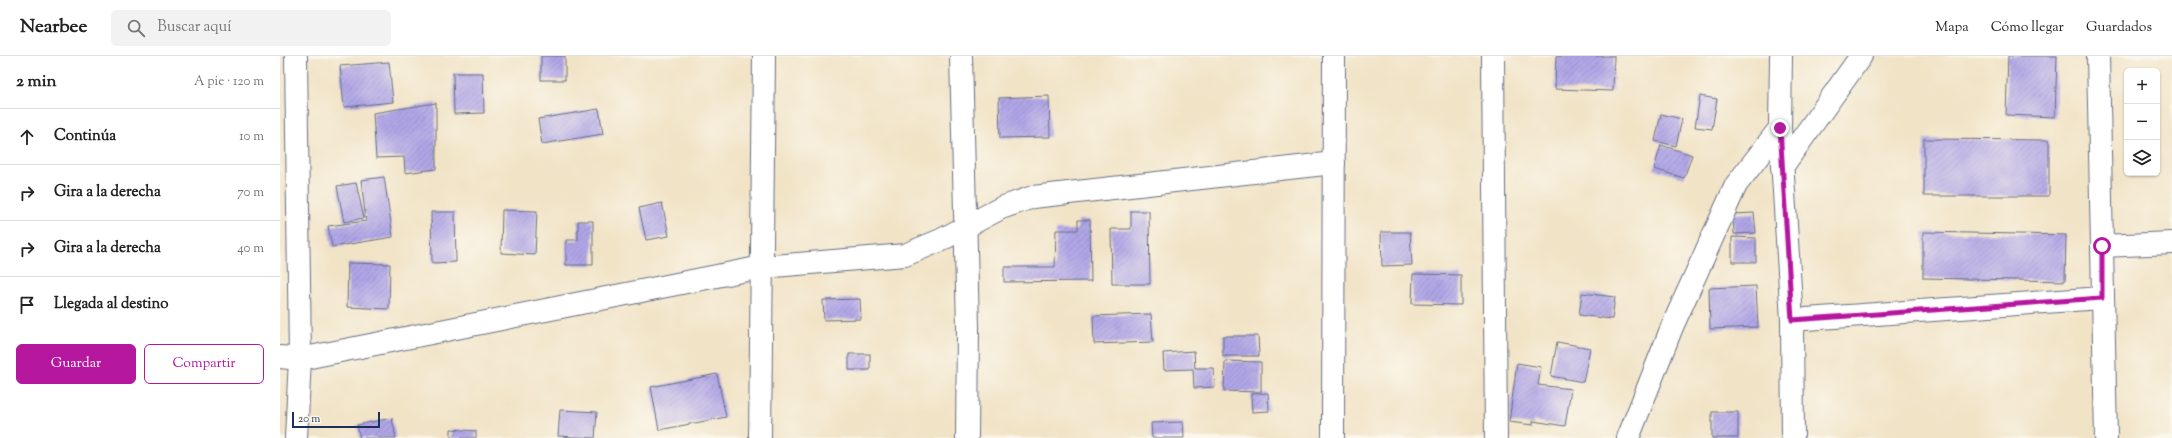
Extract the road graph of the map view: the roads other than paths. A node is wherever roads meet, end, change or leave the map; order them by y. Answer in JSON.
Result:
{"nodes":[{"id":1,"x":296,"y":56,"type":"edge"},
{"id":2,"x":764,"y":56,"type":"edge"},
{"id":3,"x":961,"y":56,"type":"edge"},
{"id":4,"x":1334,"y":56,"type":"edge"},
{"id":5,"x":1493,"y":56,"type":"edge"},
{"id":6,"x":1781,"y":56,"type":"edge"},
{"id":7,"x":1861,"y":56,"type":"edge"},
{"id":8,"x":2098,"y":56,"type":"edge"},
{"id":9,"x":1780,"y":128,"type":"junction"},
{"id":10,"x":1334,"y":164,"type":"junction"},
{"id":11,"x":1782,"y":167,"type":"junction"},
{"id":12,"x":965,"y":226,"type":"junction"},
{"id":13,"x":2172,"y":243,"type":"edge"},
{"id":14,"x":2102,"y":246,"type":"junction"},
{"id":15,"x":762,"y":267,"type":"junction"},
{"id":16,"x":2102,"y":298,"type":"junction"},
{"id":17,"x":1792,"y":320,"type":"junction"},
{"id":18,"x":290,"y":358,"type":"edge"},
{"id":19,"x":296,"y":438,"type":"edge"},
{"id":20,"x":760,"y":438,"type":"edge"},
{"id":21,"x":967,"y":438,"type":"edge"},
{"id":22,"x":1332,"y":438,"type":"edge"},
{"id":23,"x":1496,"y":438,"type":"edge"},
{"id":24,"x":1628,"y":438,"type":"edge"},
{"id":25,"x":1793,"y":438,"type":"edge"},
{"id":26,"x":2106,"y":438,"type":"edge"}],
"edges":[{"from":1,"to":18,"type":"street"},
{"from":2,"to":15,"type":"street"},
{"from":3,"to":12,"type":"street"},
{"from":4,"to":10,"type":"street"},
{"from":5,"to":23,"type":"street"},
{"from":6,"to":9,"type":"street"},
{"from":7,"to":11,"type":"street"},
{"from":8,"to":14,"type":"street"},
{"from":9,"to":11,"type":"street"},
{"from":9,"to":24,"type":"street"},
{"from":10,"to":12,"type":"street"},
{"from":10,"to":22,"type":"street"},
{"from":11,"to":17,"type":"street"},
{"from":12,"to":15,"type":"street"},
{"from":12,"to":21,"type":"street"},
{"from":13,"to":14,"type":"street"},
{"from":14,"to":16,"type":"street"},
{"from":15,"to":18,"type":"street"},
{"from":15,"to":20,"type":"street"},
{"from":16,"to":17,"type":"street"},
{"from":16,"to":26,"type":"street"},
{"from":17,"to":25,"type":"street"},
{"from":18,"to":19,"type":"street"}]}
